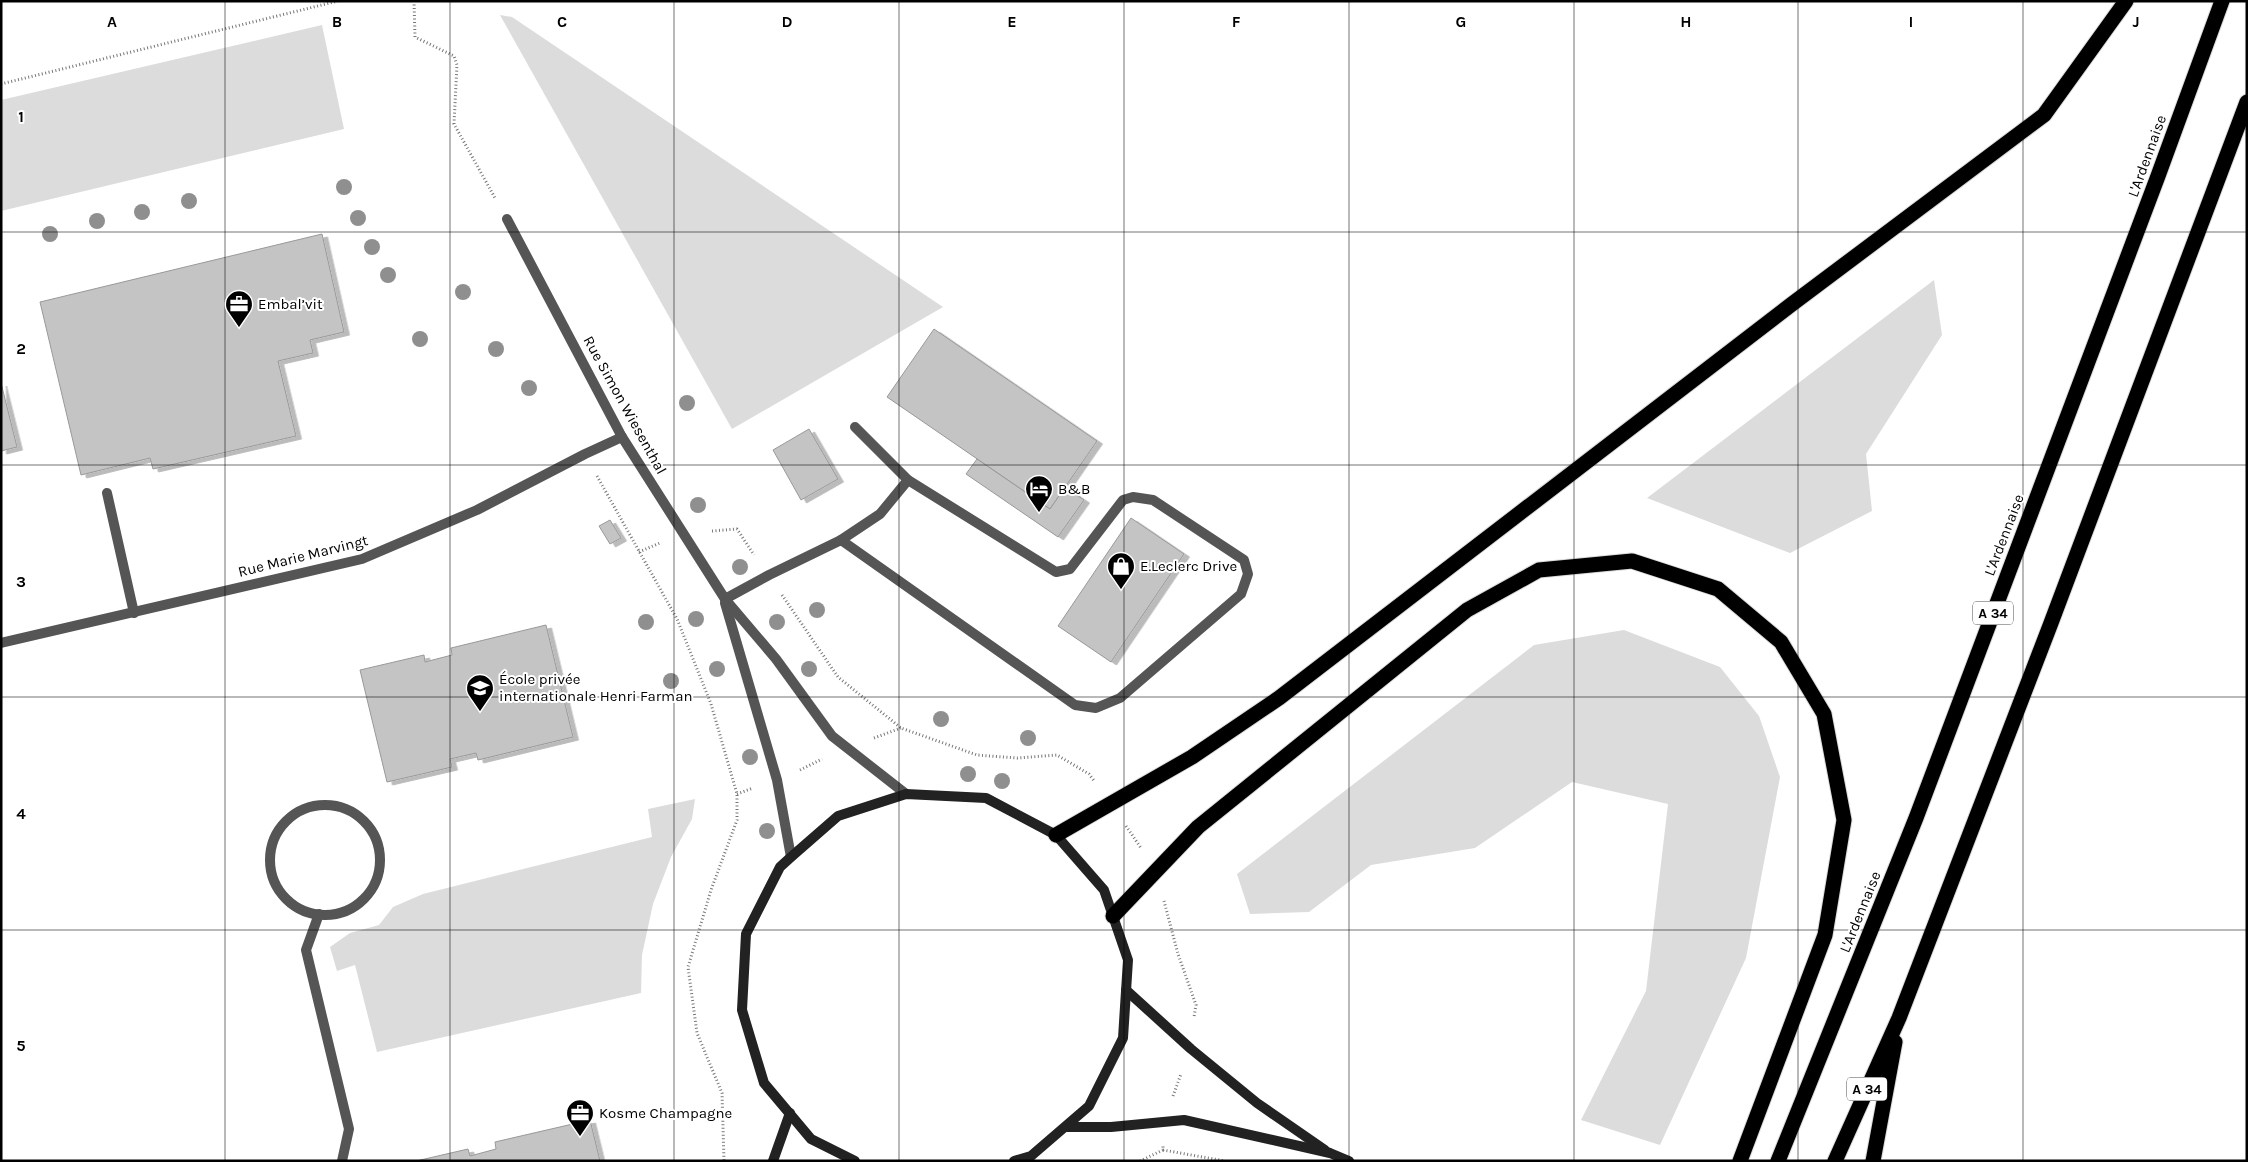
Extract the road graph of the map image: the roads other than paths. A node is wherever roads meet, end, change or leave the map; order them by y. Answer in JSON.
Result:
{"nodes":[{"id":1,"x":2126,"y":1,"type":"edge"},
{"id":2,"x":2222,"y":1,"type":"edge"},
{"id":3,"x":2247,"y":102,"type":"edge"},
{"id":4,"x":507,"y":219,"type":"road end"},
{"id":5,"x":855,"y":427,"type":"dead end"},
{"id":6,"x":622,"y":437,"type":"junction"},
{"id":7,"x":908,"y":480,"type":"junction"},
{"id":8,"x":107,"y":493,"type":"dead end"},
{"id":9,"x":841,"y":540,"type":"junction"},
{"id":10,"x":724,"y":600,"type":"junction"},
{"id":11,"x":134,"y":613,"type":"junction"},
{"id":12,"x":1,"y":643,"type":"edge"},
{"id":13,"x":906,"y":794,"type":"junction"},
{"id":14,"x":1056,"y":835,"type":"junction"},
{"id":15,"x":791,"y":857,"type":"junction"},
{"id":16,"x":318,"y":914,"type":"junction"},
{"id":17,"x":1113,"y":916,"type":"junction"},
{"id":18,"x":1126,"y":990,"type":"junction"},
{"id":19,"x":1899,"y":1018,"type":"junction"},
{"id":20,"x":790,"y":1113,"type":"junction"},
{"id":21,"x":1066,"y":1127,"type":"junction"},
{"id":22,"x":1330,"y":1153,"type":"junction"},
{"id":23,"x":342,"y":1161,"type":"edge"},
{"id":24,"x":773,"y":1161,"type":"edge"},
{"id":25,"x":855,"y":1161,"type":"edge"},
{"id":26,"x":1014,"y":1161,"type":"edge"},
{"id":27,"x":1349,"y":1161,"type":"edge"},
{"id":28,"x":1740,"y":1161,"type":"edge"},
{"id":29,"x":1778,"y":1161,"type":"edge"},
{"id":30,"x":1835,"y":1161,"type":"edge"},
{"id":31,"x":1873,"y":1161,"type":"edge"}],
"edges":[{"from":1,"to":14,"type":"highway"},
{"from":2,"to":29,"type":"highway","name":"L'Ardennaise","number":"A 34"},
{"from":3,"to":19,"type":"highway","number":"A 34"},
{"from":4,"to":6,"type":"street","name":"Rue Simon Wiesenthal"},
{"from":5,"to":7,"type":"street"},
{"from":6,"to":10,"type":"street","name":"Rue Simon Wiesenthal"},
{"from":6,"to":11,"type":"street","name":"Rue Marie Marvingt"},
{"from":7,"to":9,"type":"street"},
{"from":7,"to":9,"type":"street"},
{"from":8,"to":11,"type":"street"},
{"from":9,"to":10,"type":"street"},
{"from":10,"to":13,"type":"street","name":"Rue Simon Wiesenthal"},
{"from":10,"to":15,"type":"street","name":"Rue Simon Wiesenthal"},
{"from":11,"to":12,"type":"street","name":"Rue Marie Marvingt"},
{"from":13,"to":14,"type":"street"},
{"from":13,"to":15,"type":"street"},
{"from":14,"to":17,"type":"street"},
{"from":15,"to":20,"type":"street"},
{"from":16,"to":16,"type":"street"},
{"from":16,"to":23,"type":"street"},
{"from":17,"to":18,"type":"street"},
{"from":17,"to":28,"type":"highway"},
{"from":18,"to":21,"type":"street"},
{"from":18,"to":22,"type":"street"},
{"from":19,"to":30,"type":"highway","number":"A 34"},
{"from":19,"to":31,"type":"highway"},
{"from":20,"to":24,"type":"street"},
{"from":20,"to":25,"type":"street"},
{"from":21,"to":22,"type":"street"},
{"from":21,"to":26,"type":"street"},
{"from":22,"to":27,"type":"street"}]}
